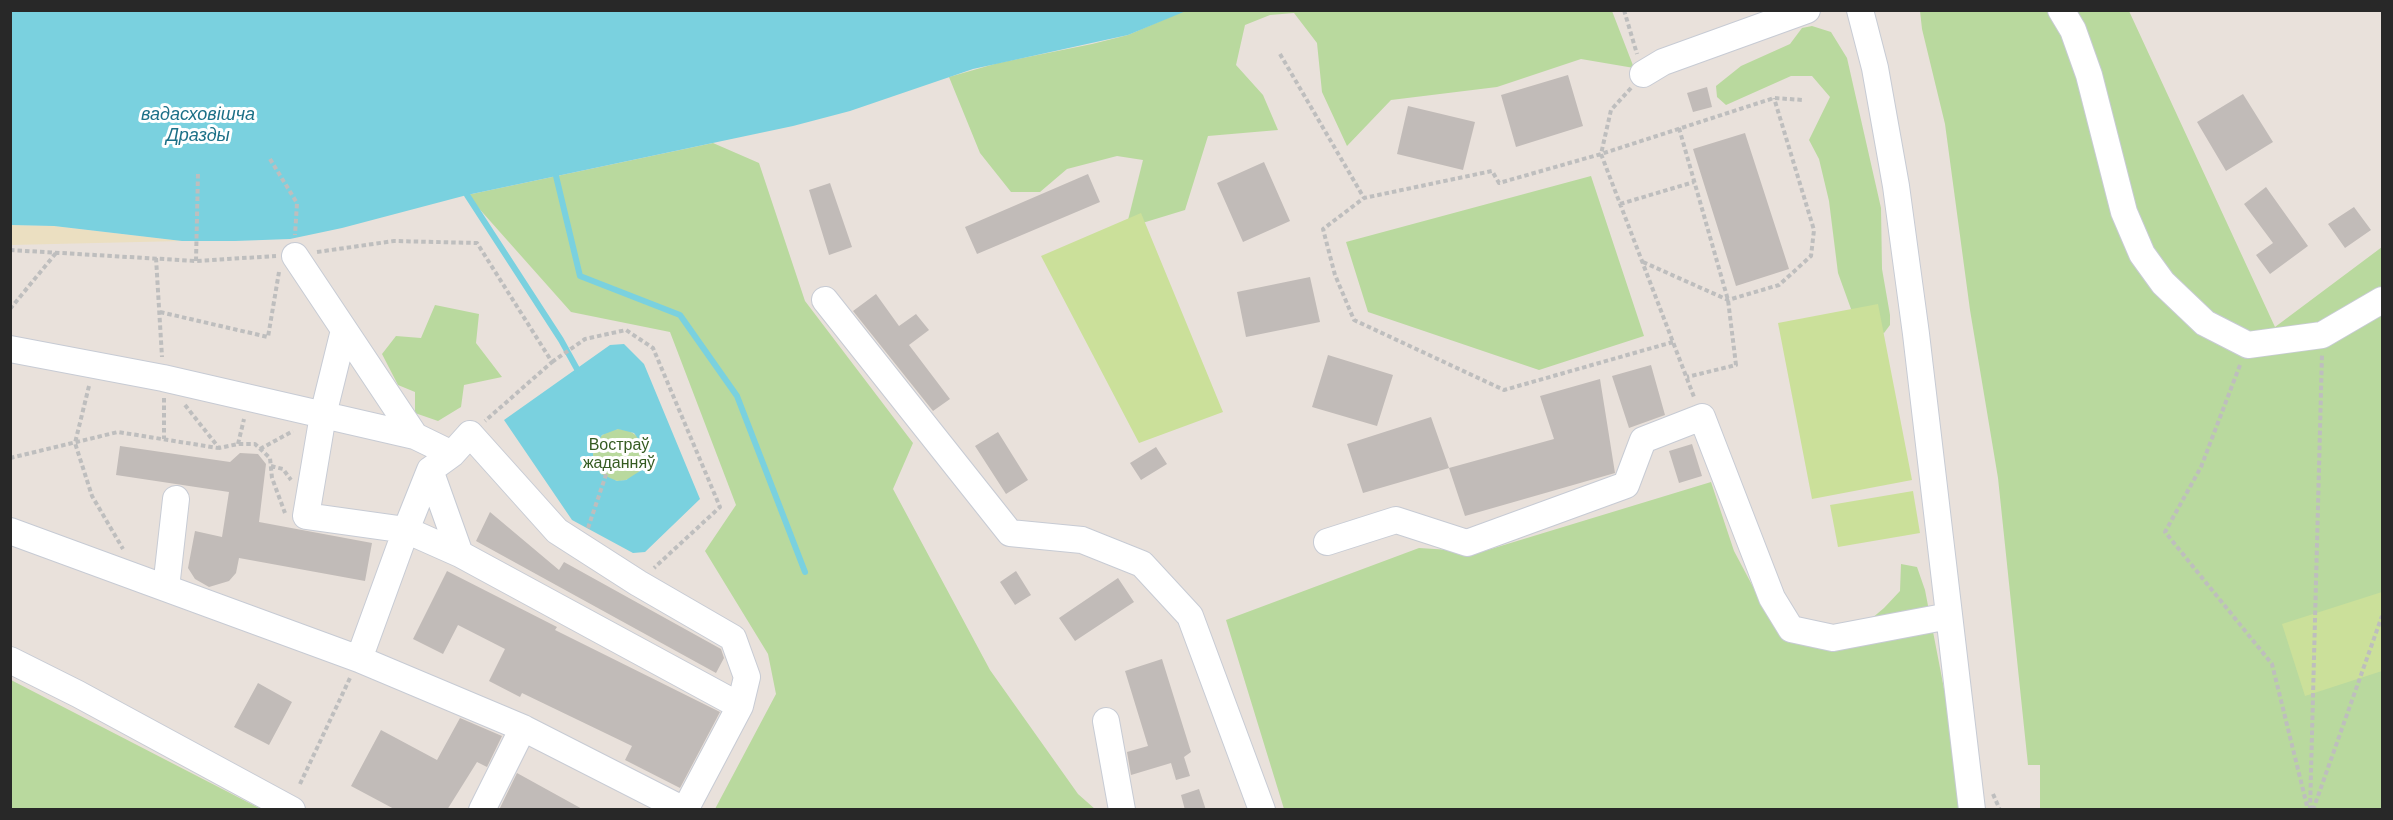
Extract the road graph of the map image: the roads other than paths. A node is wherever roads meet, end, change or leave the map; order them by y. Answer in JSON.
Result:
{"nodes":[{"id":1,"x":1808,"y":10,"type":"edge"},
{"id":2,"x":1860,"y":10,"type":"edge"},
{"id":3,"x":2061,"y":10,"type":"edge"},
{"id":4,"x":1643,"y":74,"type":"road end"},
{"id":5,"x":288,"y":256,"type":"road end"},
{"id":6,"x":825,"y":300,"type":"dead end"},
{"id":7,"x":2382,"y":300,"type":"edge"},
{"id":8,"x":344,"y":330,"type":"junction"},
{"id":9,"x":10,"y":349,"type":"edge"},
{"id":10,"x":323,"y":415,"type":"junction"},
{"id":11,"x":415,"y":436,"type":"junction"},
{"id":12,"x":452,"y":454,"type":"junction"},
{"id":13,"x":430,"y":470,"type":"junction"},
{"id":14,"x":176,"y":499,"type":"dead end"},
{"id":15,"x":406,"y":530,"type":"junction"},
{"id":16,"x":10,"y":531,"type":"edge"},
{"id":17,"x":1327,"y":542,"type":"dead end"},
{"id":18,"x":460,"y":554,"type":"junction"},
{"id":19,"x":166,"y":588,"type":"junction"},
{"id":20,"x":1949,"y":616,"type":"junction"},
{"id":21,"x":359,"y":659,"type":"junction"},
{"id":22,"x":10,"y":660,"type":"edge"},
{"id":23,"x":740,"y":706,"type":"junction"},
{"id":24,"x":1106,"y":721,"type":"dead end"},
{"id":25,"x":523,"y":728,"type":"junction"},
{"id":26,"x":292,"y":810,"type":"edge"},
{"id":27,"x":482,"y":810,"type":"edge"},
{"id":28,"x":684,"y":810,"type":"edge"},
{"id":29,"x":1122,"y":810,"type":"edge"},
{"id":30,"x":1262,"y":810,"type":"edge"},
{"id":31,"x":1972,"y":810,"type":"edge"}],
"edges":[{"from":1,"to":4,"type":"street"},
{"from":2,"to":20,"type":"street"},
{"from":3,"to":7,"type":"street"},
{"from":5,"to":8,"type":"street"},
{"from":6,"to":30,"type":"street"},
{"from":8,"to":10,"type":"street"},
{"from":8,"to":11,"type":"street"},
{"from":9,"to":10,"type":"street"},
{"from":10,"to":11,"type":"street"},
{"from":10,"to":15,"type":"street"},
{"from":11,"to":12,"type":"street"},
{"from":12,"to":13,"type":"street"},
{"from":12,"to":23,"type":"street"},
{"from":13,"to":15,"type":"street"},
{"from":13,"to":18,"type":"street"},
{"from":14,"to":19,"type":"street"},
{"from":15,"to":18,"type":"street"},
{"from":15,"to":21,"type":"street"},
{"from":16,"to":19,"type":"street"},
{"from":17,"to":20,"type":"street"},
{"from":18,"to":23,"type":"street"},
{"from":19,"to":21,"type":"street"},
{"from":20,"to":31,"type":"street"},
{"from":21,"to":25,"type":"street"},
{"from":22,"to":26,"type":"street"},
{"from":23,"to":28,"type":"street"},
{"from":24,"to":29,"type":"street"},
{"from":25,"to":27,"type":"street"},
{"from":25,"to":28,"type":"street"}]}
